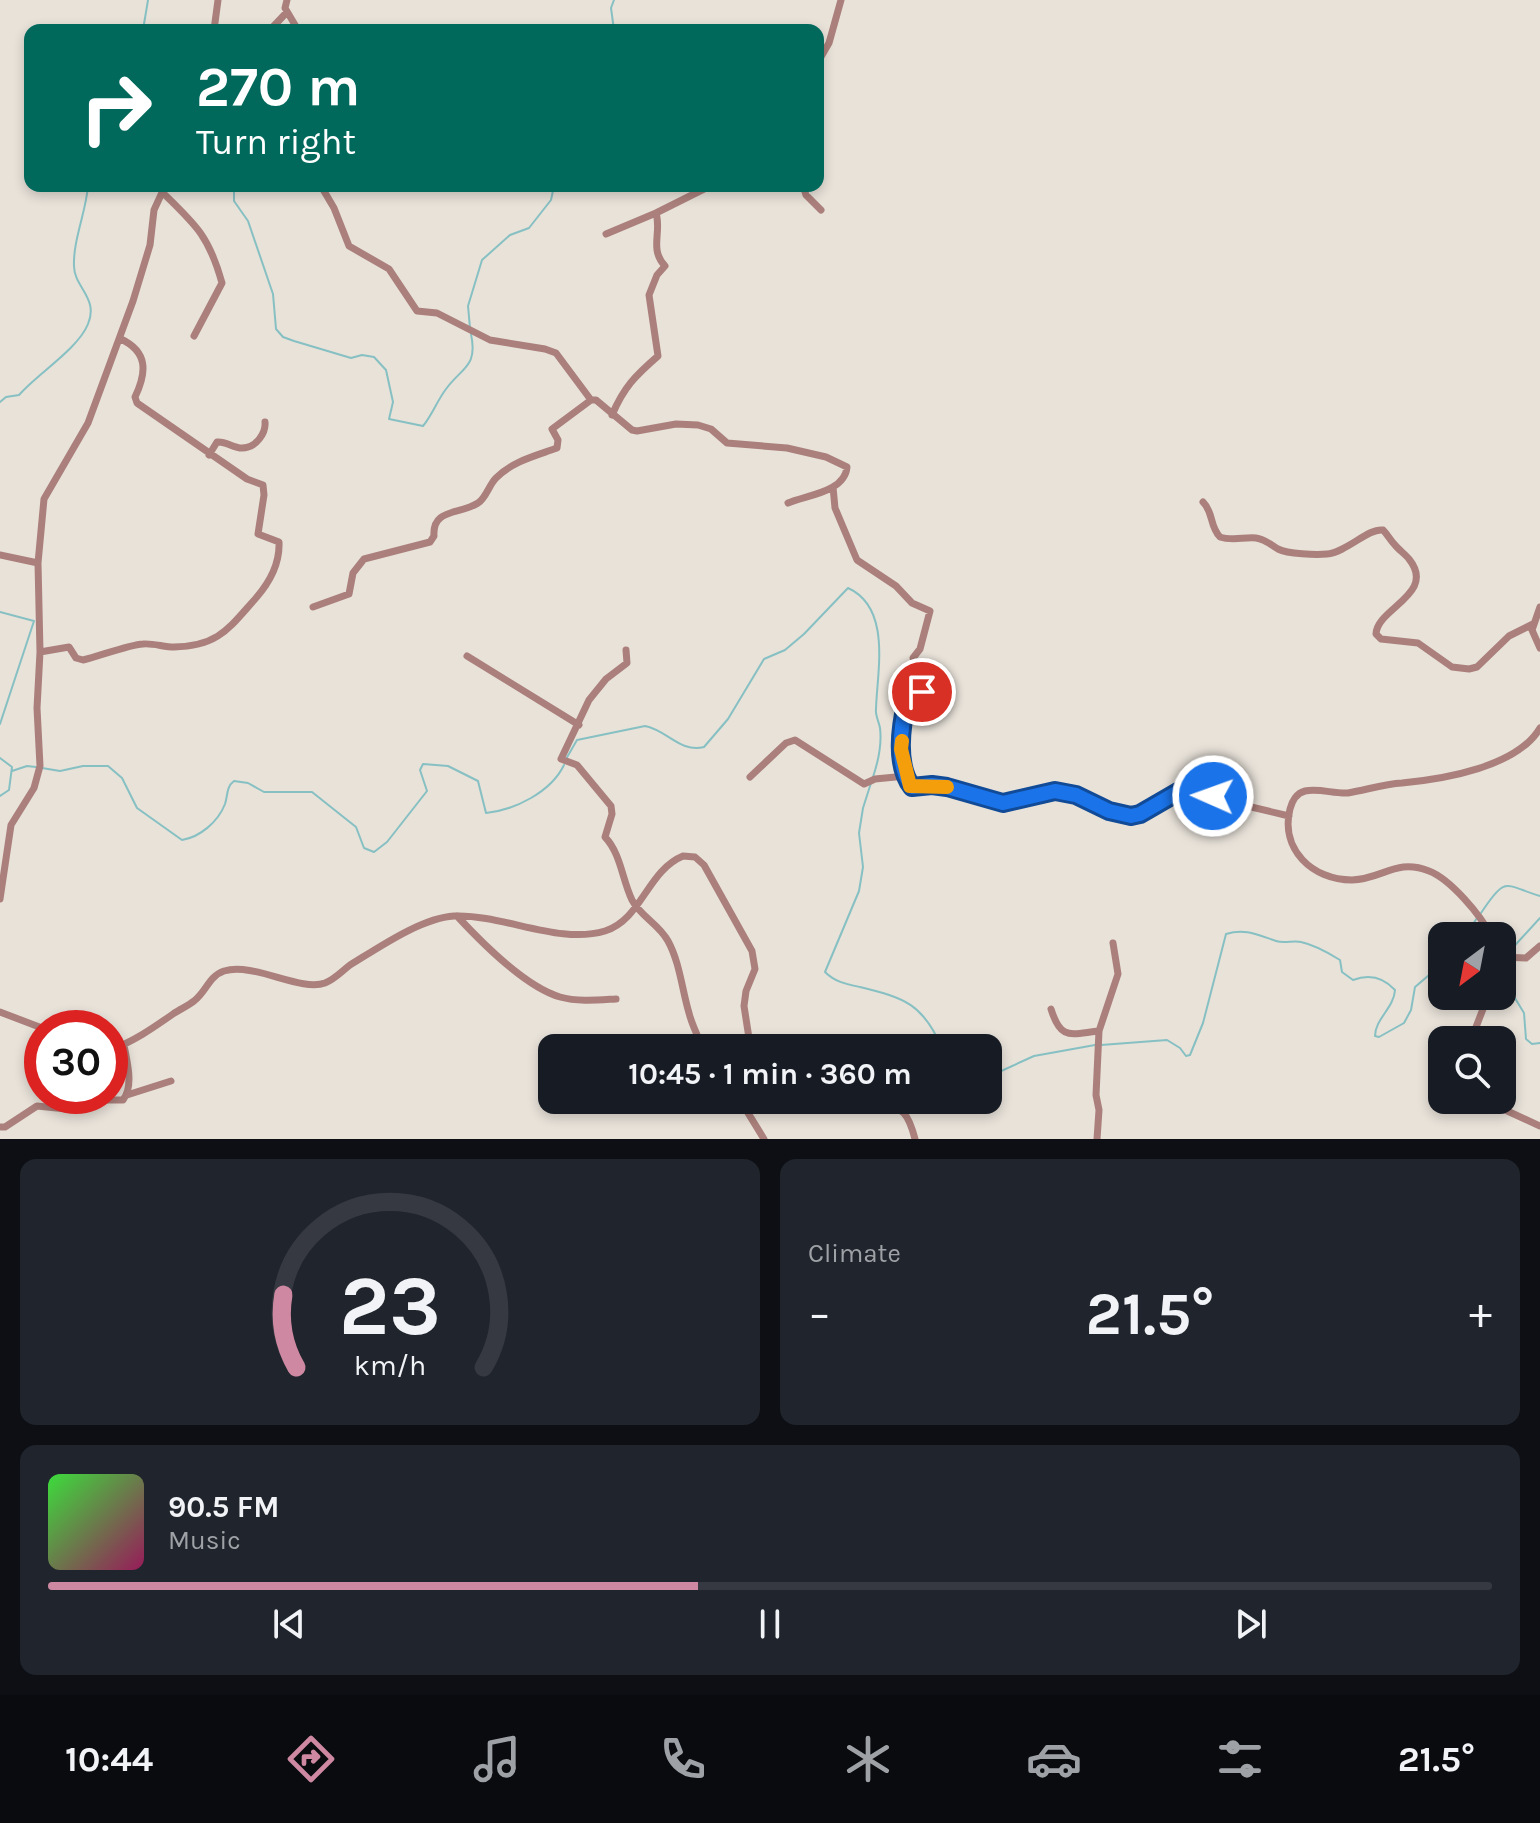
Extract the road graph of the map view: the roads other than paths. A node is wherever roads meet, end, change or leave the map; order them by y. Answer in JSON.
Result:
{"nodes":[{"id":1,"x":218,"y":0,"type":"edge"},
{"id":2,"x":287,"y":0,"type":"edge"},
{"id":3,"x":841,"y":0,"type":"edge"},
{"id":4,"x":287,"y":12,"type":"junction"},
{"id":5,"x":215,"y":24,"type":"edge"},
{"id":6,"x":276,"y":24,"type":"edge"},
{"id":7,"x":294,"y":24,"type":"edge"},
{"id":8,"x":824,"y":52,"type":"edge"},
{"id":9,"x":162,"y":192,"type":"edge"},
{"id":10,"x":166,"y":192,"type":"edge"},
{"id":11,"x":324,"y":192,"type":"edge"},
{"id":12,"x":698,"y":192,"type":"edge"},
{"id":13,"x":805,"y":192,"type":"edge"},
{"id":14,"x":821,"y":210,"type":"dead end"},
{"id":15,"x":656,"y":213,"type":"junction"},
{"id":16,"x":606,"y":234,"type":"dead end"},
{"id":17,"x":194,"y":336,"type":"dead end"},
{"id":18,"x":121,"y":339,"type":"junction"},
{"id":19,"x":591,"y":400,"type":"junction"},
{"id":20,"x":612,"y":415,"type":"junction"},
{"id":21,"x":265,"y":422,"type":"dead end"},
{"id":22,"x":209,"y":455,"type":"junction"},
{"id":23,"x":833,"y":487,"type":"junction"},
{"id":24,"x":1203,"y":502,"type":"dead end"},
{"id":25,"x":788,"y":503,"type":"dead end"},
{"id":26,"x":0,"y":555,"type":"edge"},
{"id":27,"x":38,"y":563,"type":"junction"},
{"id":28,"x":313,"y":607,"type":"dead end"},
{"id":29,"x":1540,"y":607,"type":"edge"},
{"id":30,"x":1533,"y":624,"type":"junction"},
{"id":31,"x":1540,"y":648,"type":"edge"},
{"id":32,"x":626,"y":650,"type":"dead end"},
{"id":33,"x":40,"y":652,"type":"junction"},
{"id":34,"x":467,"y":656,"type":"dead end"},
{"id":35,"x":579,"y":725,"type":"junction"},
{"id":36,"x":1540,"y":728,"type":"edge"},
{"id":37,"x":906,"y":776,"type":"junction"},
{"id":38,"x":750,"y":777,"type":"dead end"},
{"id":39,"x":1289,"y":816,"type":"junction"},
{"id":40,"x":0,"y":899,"type":"edge"},
{"id":41,"x":636,"y":908,"type":"junction"},
{"id":42,"x":457,"y":916,"type":"junction"},
{"id":43,"x":1482,"y":922,"type":"edge"},
{"id":44,"x":1113,"y":943,"type":"dead end"},
{"id":45,"x":1540,"y":946,"type":"edge"},
{"id":46,"x":1516,"y":958,"type":"edge"},
{"id":47,"x":616,"y":999,"type":"dead end"},
{"id":48,"x":1051,"y":1009,"type":"dead end"},
{"id":49,"x":0,"y":1012,"type":"edge"},
{"id":50,"x":24,"y":1021,"type":"edge"},
{"id":51,"x":1099,"y":1031,"type":"junction"},
{"id":52,"x":697,"y":1034,"type":"edge"},
{"id":53,"x":748,"y":1034,"type":"edge"},
{"id":54,"x":128,"y":1042,"type":"edge"},
{"id":55,"x":171,"y":1081,"type":"dead end"},
{"id":56,"x":128,"y":1095,"type":"edge"},
{"id":57,"x":25,"y":1114,"type":"edge"},
{"id":58,"x":749,"y":1114,"type":"edge"},
{"id":59,"x":905,"y":1114,"type":"edge"},
{"id":60,"x":1512,"y":1114,"type":"edge"},
{"id":61,"x":1540,"y":1126,"type":"edge"},
{"id":62,"x":0,"y":1127,"type":"edge"},
{"id":63,"x":764,"y":1139,"type":"edge"},
{"id":64,"x":915,"y":1139,"type":"edge"},
{"id":65,"x":1097,"y":1139,"type":"edge"}],
"edges":[{"from":1,"to":5,"type":"street"},
{"from":2,"to":4,"type":"street"},
{"from":3,"to":8,"type":"street"},
{"from":4,"to":6,"type":"street"},
{"from":4,"to":7,"type":"street"},
{"from":9,"to":18,"type":"street"},
{"from":10,"to":17,"type":"street"},
{"from":11,"to":19,"type":"street"},
{"from":12,"to":15,"type":"street"},
{"from":13,"to":14,"type":"street"},
{"from":15,"to":16,"type":"street"},
{"from":15,"to":20,"type":"street"},
{"from":18,"to":22,"type":"street"},
{"from":18,"to":27,"type":"street"},
{"from":19,"to":20,"type":"street"},
{"from":19,"to":28,"type":"street"},
{"from":20,"to":23,"type":"street"},
{"from":21,"to":22,"type":"street"},
{"from":22,"to":33,"type":"street"},
{"from":23,"to":25,"type":"street"},
{"from":23,"to":37,"type":"street"},
{"from":24,"to":30,"type":"street"},
{"from":26,"to":27,"type":"street"},
{"from":27,"to":33,"type":"street"},
{"from":29,"to":30,"type":"street"},
{"from":30,"to":31,"type":"street"},
{"from":32,"to":35,"type":"street"},
{"from":33,"to":40,"type":"street"},
{"from":34,"to":35,"type":"street"},
{"from":35,"to":41,"type":"street"},
{"from":36,"to":39,"type":"street"},
{"from":37,"to":38,"type":"street"},
{"from":37,"to":39,"type":"street"},
{"from":39,"to":43,"type":"street"},
{"from":41,"to":42,"type":"street"},
{"from":41,"to":52,"type":"street"},
{"from":41,"to":53,"type":"street"},
{"from":42,"to":47,"type":"street"},
{"from":42,"to":54,"type":"street"},
{"from":44,"to":51,"type":"street"},
{"from":45,"to":46,"type":"street"},
{"from":48,"to":51,"type":"street"},
{"from":49,"to":50,"type":"street"},
{"from":51,"to":65,"type":"street"},
{"from":55,"to":56,"type":"street"},
{"from":57,"to":62,"type":"street"},
{"from":58,"to":63,"type":"street"},
{"from":59,"to":64,"type":"street"},
{"from":60,"to":61,"type":"street"}]}
